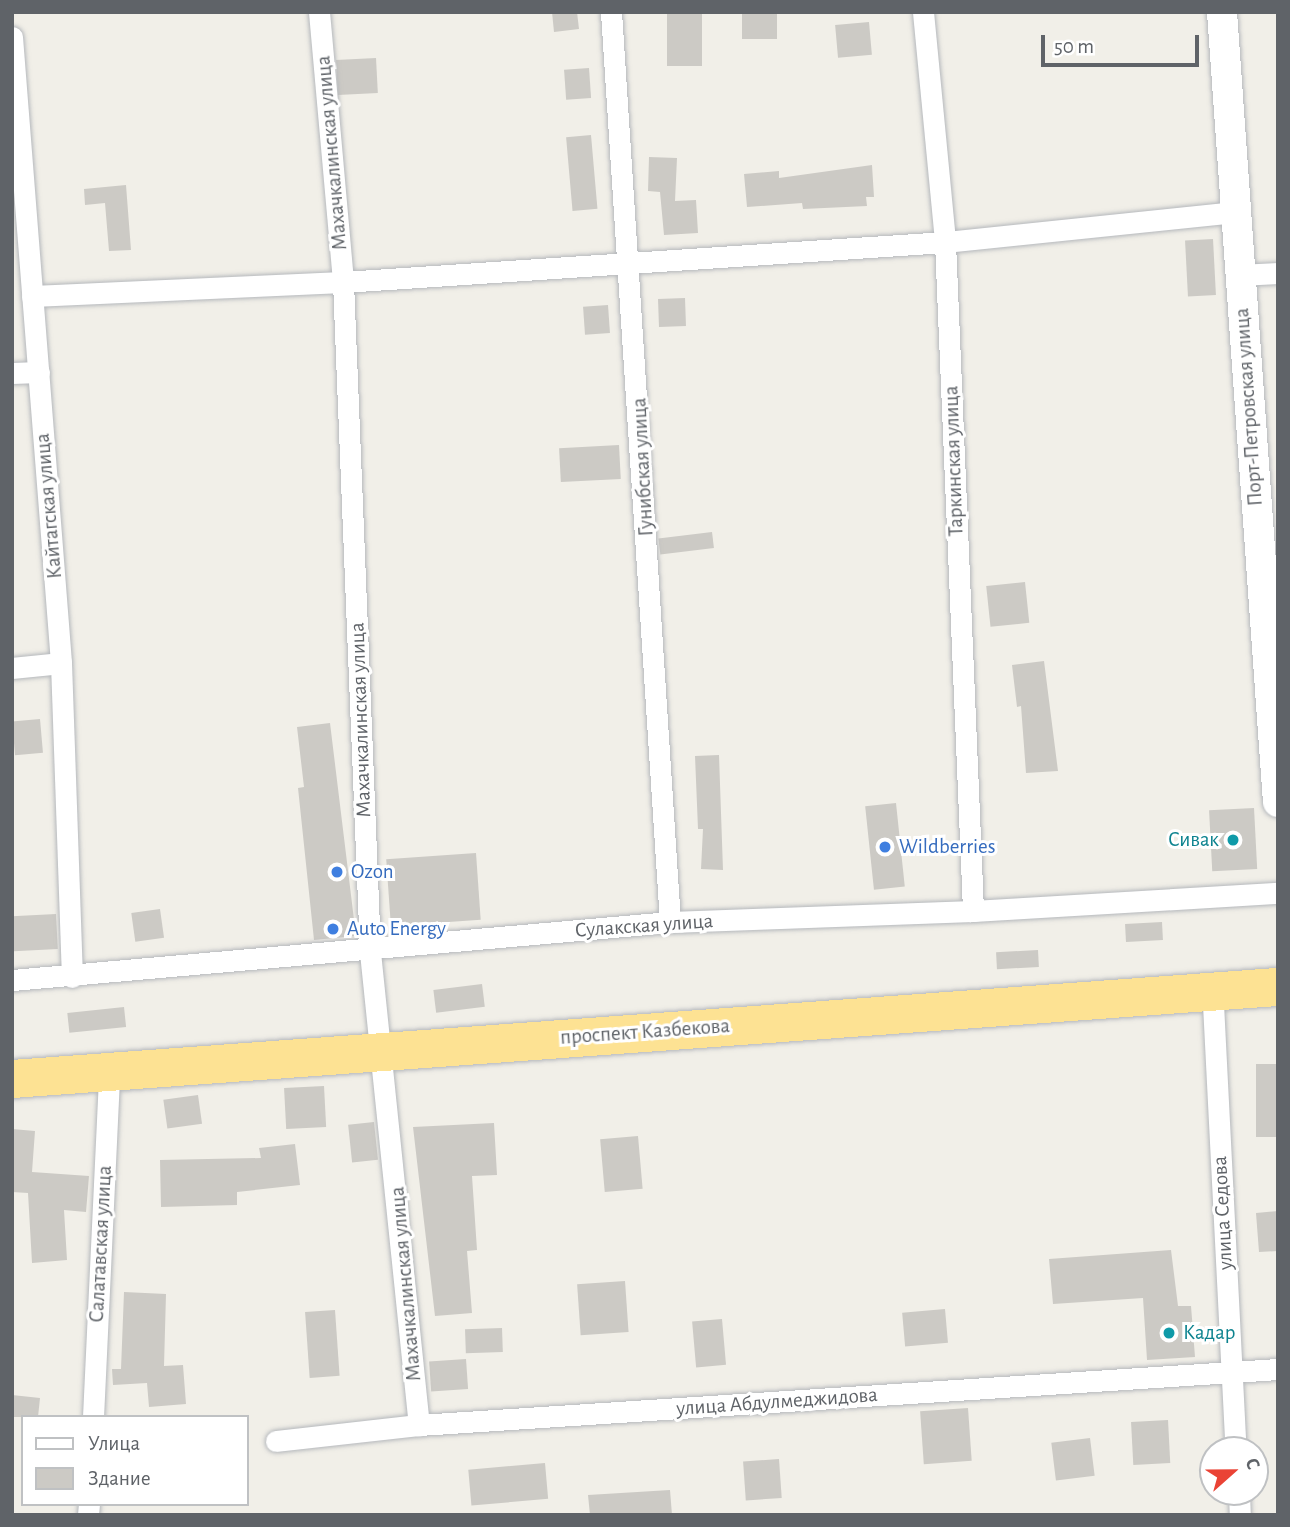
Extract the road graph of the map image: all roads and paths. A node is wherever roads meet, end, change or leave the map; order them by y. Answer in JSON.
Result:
{"nodes":[{"id":1,"x":319,"y":12,"type":"edge"},
{"id":2,"x":611,"y":12,"type":"edge"},
{"id":3,"x":923,"y":12,"type":"edge"},
{"id":4,"x":1222,"y":12,"type":"edge"},
{"id":5,"x":12,"y":37,"type":"edge"},
{"id":6,"x":14,"y":73,"type":"edge"},
{"id":7,"x":1234,"y":212,"type":"junction"},
{"id":8,"x":945,"y":242,"type":"junction"},
{"id":9,"x":630,"y":263,"type":"junction"},
{"id":10,"x":1278,"y":272,"type":"edge"},
{"id":11,"x":1239,"y":275,"type":"junction"},
{"id":12,"x":343,"y":282,"type":"junction"},
{"id":13,"x":32,"y":296,"type":"junction"},
{"id":14,"x":38,"y":372,"type":"junction"},
{"id":15,"x":12,"y":373,"type":"edge"},
{"id":16,"x":1270,"y":580,"type":"edge"},
{"id":17,"x":61,"y":663,"type":"junction"},
{"id":18,"x":12,"y":668,"type":"edge"},
{"id":19,"x":1278,"y":802,"type":"edge"},
{"id":20,"x":1278,"y":893,"type":"edge"},
{"id":21,"x":973,"y":911,"type":"junction"},
{"id":22,"x":670,"y":922,"type":"junction"},
{"id":23,"x":370,"y":952,"type":"junction"},
{"id":24,"x":1278,"y":972,"type":"edge"},
{"id":25,"x":72,"y":977,"type":"junction"},
{"id":26,"x":12,"y":980,"type":"edge"},
{"id":27,"x":1212,"y":983,"type":"junction"},
{"id":28,"x":1278,"y":987,"type":"edge"},
{"id":29,"x":382,"y":1042,"type":"junction"},
{"id":30,"x":12,"y":1059,"type":"edge"},
{"id":31,"x":109,"y":1072,"type":"junction"},
{"id":32,"x":12,"y":1079,"type":"edge"},
{"id":33,"x":1278,"y":1369,"type":"edge"},
{"id":34,"x":1230,"y":1372,"type":"junction"},
{"id":35,"x":93,"y":1415,"type":"edge"},
{"id":36,"x":419,"y":1426,"type":"junction"},
{"id":37,"x":1235,"y":1436,"type":"edge"},
{"id":38,"x":276,"y":1441,"type":"dead end"}],
"edges":[{"from":1,"to":12,"type":"street","name":"Махачкалинская улица"},
{"from":2,"to":9,"type":"street","name":"Гунибская улица"},
{"from":3,"to":8,"type":"street","name":"Таркинская улица"},
{"from":4,"to":7,"type":"street","name":"Порт-Петровская улица"},
{"from":5,"to":6,"type":"street","name":"Кайтагская улица"},
{"from":6,"to":13,"type":"street","name":"Кайтагская улица"},
{"from":7,"to":8,"type":"street"},
{"from":7,"to":11,"type":"street","name":"Порт-Петровская улица"},
{"from":8,"to":9,"type":"street"},
{"from":8,"to":21,"type":"street","name":"Таркинская улица"},
{"from":9,"to":12,"type":"street"},
{"from":9,"to":22,"type":"street","name":"Гунибская улица"},
{"from":10,"to":11,"type":"street"},
{"from":11,"to":16,"type":"street","name":"Порт-Петровская улица"},
{"from":12,"to":13,"type":"street"},
{"from":12,"to":23,"type":"street","name":"Махачкалинская улица"},
{"from":13,"to":14,"type":"street","name":"Кайтагская улица"},
{"from":14,"to":15,"type":"street"},
{"from":14,"to":17,"type":"street","name":"Кайтагская улица"},
{"from":16,"to":19,"type":"street","name":"Порт-Петровская улица"},
{"from":17,"to":18,"type":"street"},
{"from":17,"to":25,"type":"street","name":"Кайтагская улица"},
{"from":20,"to":21,"type":"street","name":"Сулакская улица"},
{"from":21,"to":22,"type":"street","name":"Сулакская улица"},
{"from":22,"to":23,"type":"street","name":"Сулакская улица"},
{"from":23,"to":25,"type":"street","name":"Сулакская улица"},
{"from":23,"to":29,"type":"street","name":"Махачкалинская улица"},
{"from":24,"to":27,"type":"highway","name":"проспект Казбекова"},
{"from":25,"to":26,"type":"street","name":"Сулакская улица"},
{"from":27,"to":28,"type":"highway","name":"проспект Казбекова"},
{"from":27,"to":29,"type":"highway","name":"проспект Казбекова"},
{"from":27,"to":34,"type":"street","name":"улица Седова"},
{"from":29,"to":30,"type":"highway","name":"проспект Казбекова"},
{"from":29,"to":31,"type":"highway","name":"проспект Казбекова"},
{"from":29,"to":36,"type":"street","name":"Махачкалинская улица"},
{"from":31,"to":32,"type":"highway","name":"проспект Казбекова"},
{"from":31,"to":35,"type":"street","name":"Салатавская улица"},
{"from":33,"to":34,"type":"street","name":"улица Абдулмеджидова"},
{"from":34,"to":36,"type":"street","name":"улица Абдулмеджидова"},
{"from":34,"to":37,"type":"street","name":"улица Седова"},
{"from":36,"to":38,"type":"street","name":"улица Абдулмеджидова"}]}
